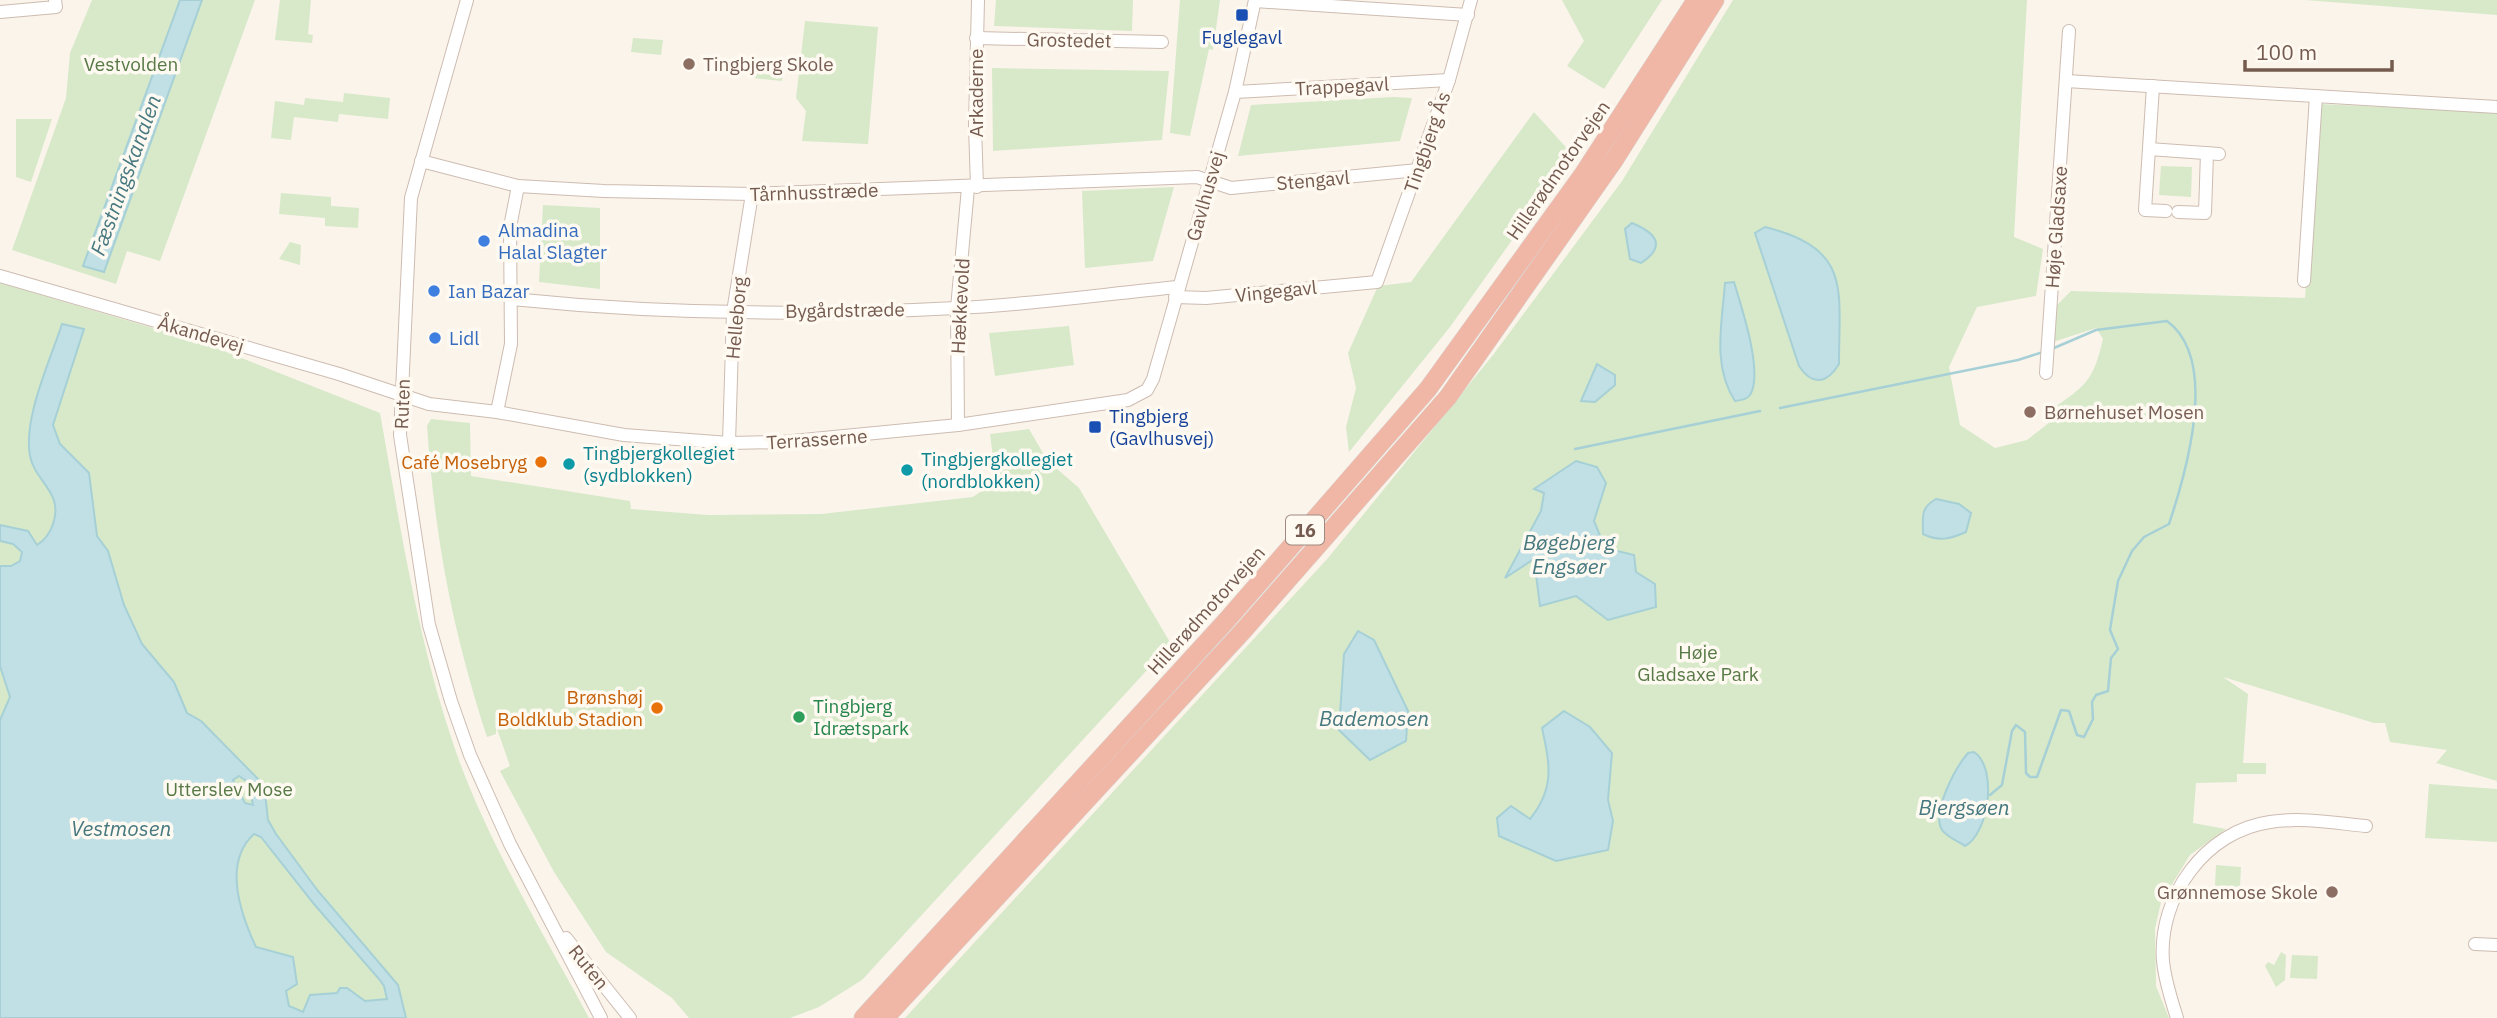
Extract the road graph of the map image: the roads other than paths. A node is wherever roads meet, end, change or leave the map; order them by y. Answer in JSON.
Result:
{"nodes":[{"id":1,"x":55,"y":0,"type":"edge"},
{"id":2,"x":467,"y":0,"type":"edge"},
{"id":3,"x":978,"y":0,"type":"edge"},
{"id":4,"x":1255,"y":0,"type":"edge"},
{"id":5,"x":1471,"y":0,"type":"edge"},
{"id":6,"x":1696,"y":0,"type":"edge"},
{"id":7,"x":1715,"y":0,"type":"edge"},
{"id":8,"x":0,"y":12,"type":"edge"},
{"id":9,"x":1468,"y":15,"type":"junction"},
{"id":10,"x":2069,"y":31,"type":"dead end"},
{"id":11,"x":976,"y":38,"type":"junction"},
{"id":12,"x":1162,"y":42,"type":"dead end"},
{"id":13,"x":1449,"y":80,"type":"junction"},
{"id":14,"x":2066,"y":81,"type":"junction"},
{"id":15,"x":2153,"y":86,"type":"junction"},
{"id":16,"x":1235,"y":92,"type":"junction"},
{"id":17,"x":2316,"y":96,"type":"junction"},
{"id":18,"x":2497,"y":107,"type":"edge"},
{"id":19,"x":2149,"y":149,"type":"junction"},
{"id":20,"x":421,"y":161,"type":"junction"},
{"id":21,"x":1418,"y":170,"type":"junction"},
{"id":22,"x":1209,"y":181,"type":"junction"},
{"id":23,"x":518,"y":186,"type":"junction"},
{"id":24,"x":973,"y":187,"type":"junction"},
{"id":25,"x":752,"y":194,"type":"junction"},
{"id":26,"x":0,"y":276,"type":"edge"},
{"id":27,"x":2304,"y":281,"type":"dead end"},
{"id":28,"x":1377,"y":282,"type":"joint"},
{"id":29,"x":1177,"y":292,"type":"junction"},
{"id":30,"x":512,"y":299,"type":"junction"},
{"id":31,"x":957,"y":308,"type":"junction"},
{"id":32,"x":733,"y":312,"type":"junction"},
{"id":33,"x":2046,"y":373,"type":"dead end"},
{"id":34,"x":1147,"y":390,"type":"joint"},
{"id":35,"x":401,"y":395,"type":"junction"},
{"id":36,"x":497,"y":412,"type":"junction"},
{"id":37,"x":958,"y":425,"type":"junction"},
{"id":38,"x":729,"y":443,"type":"junction"},
{"id":39,"x":2367,"y":826,"type":"dead end"},
{"id":40,"x":548,"y":916,"type":"junction"},
{"id":41,"x":2475,"y":944,"type":"dead end"},
{"id":42,"x":2497,"y":945,"type":"edge"},
{"id":43,"x":601,"y":1018,"type":"edge"},
{"id":44,"x":630,"y":1018,"type":"edge"},
{"id":45,"x":863,"y":1018,"type":"edge"},
{"id":46,"x":885,"y":1018,"type":"edge"},
{"id":47,"x":2177,"y":1018,"type":"edge"}],
"edges":[{"from":1,"to":8,"type":"street"},
{"from":2,"to":20,"type":"street","name":"Ruten"},
{"from":3,"to":11,"type":"street","name":"Arkaderne"},
{"from":4,"to":9,"type":"street"},
{"from":4,"to":16,"type":"street","name":"Gavlhusvej"},
{"from":5,"to":9,"type":"street","name":"Tingbjerg Ås"},
{"from":6,"to":45,"type":"highway","name":"Hillerødmotorvejen","number":"16"},
{"from":7,"to":46,"type":"highway","name":"Hillerødmotorvejen","number":"16"},
{"from":9,"to":13,"type":"street","name":"Tingbjerg Ås"},
{"from":10,"to":14,"type":"street","name":"Høje Gladsaxe"},
{"from":11,"to":12,"type":"street","name":"Grostedet"},
{"from":11,"to":24,"type":"street","name":"Arkaderne"},
{"from":13,"to":16,"type":"street","name":"Trappegavl"},
{"from":13,"to":21,"type":"street","name":"Tingbjerg Ås"},
{"from":14,"to":15,"type":"street"},
{"from":14,"to":33,"type":"street","name":"Høje Gladsaxe"},
{"from":15,"to":17,"type":"street"},
{"from":15,"to":19,"type":"street"},
{"from":16,"to":22,"type":"street","name":"Gavlhusvej"},
{"from":17,"to":18,"type":"street"},
{"from":17,"to":27,"type":"street"},
{"from":19,"to":19,"type":"street"},
{"from":20,"to":23,"type":"street","name":"Tårnhusstræde"},
{"from":20,"to":35,"type":"street","name":"Ruten"},
{"from":21,"to":22,"type":"street","name":"Stengavl"},
{"from":21,"to":28,"type":"street","name":"Tingbjerg Ås"},
{"from":22,"to":24,"type":"street","name":"Tårnhusstræde"},
{"from":22,"to":29,"type":"street","name":"Gavlhusvej"},
{"from":23,"to":25,"type":"street","name":"Tårnhusstræde"},
{"from":23,"to":30,"type":"street"},
{"from":24,"to":25,"type":"street","name":"Tårnhusstræde"},
{"from":24,"to":31,"type":"street","name":"Hækkevold"},
{"from":25,"to":32,"type":"street","name":"Helleborg"},
{"from":26,"to":35,"type":"street","name":"Åkandevej"},
{"from":28,"to":29,"type":"street","name":"Vingegavl"},
{"from":29,"to":31,"type":"street","name":"Bygårdstræde"},
{"from":29,"to":34,"type":"street","name":"Gavlhusvej"},
{"from":30,"to":32,"type":"street","name":"Bygårdstræde"},
{"from":30,"to":36,"type":"street"},
{"from":31,"to":32,"type":"street","name":"Bygårdstræde"},
{"from":31,"to":37,"type":"street","name":"Hækkevold"},
{"from":32,"to":38,"type":"street","name":"Helleborg"},
{"from":34,"to":37,"type":"street","name":"Terrasserne"},
{"from":35,"to":36,"type":"street","name":"Terrasserne"},
{"from":35,"to":40,"type":"street","name":"Ruten"},
{"from":36,"to":38,"type":"street","name":"Terrasserne"},
{"from":37,"to":38,"type":"street","name":"Terrasserne"},
{"from":39,"to":47,"type":"street"},
{"from":40,"to":43,"type":"street","name":"Ruten"},
{"from":40,"to":44,"type":"street","name":"Ruten"},
{"from":41,"to":42,"type":"street"}]}
